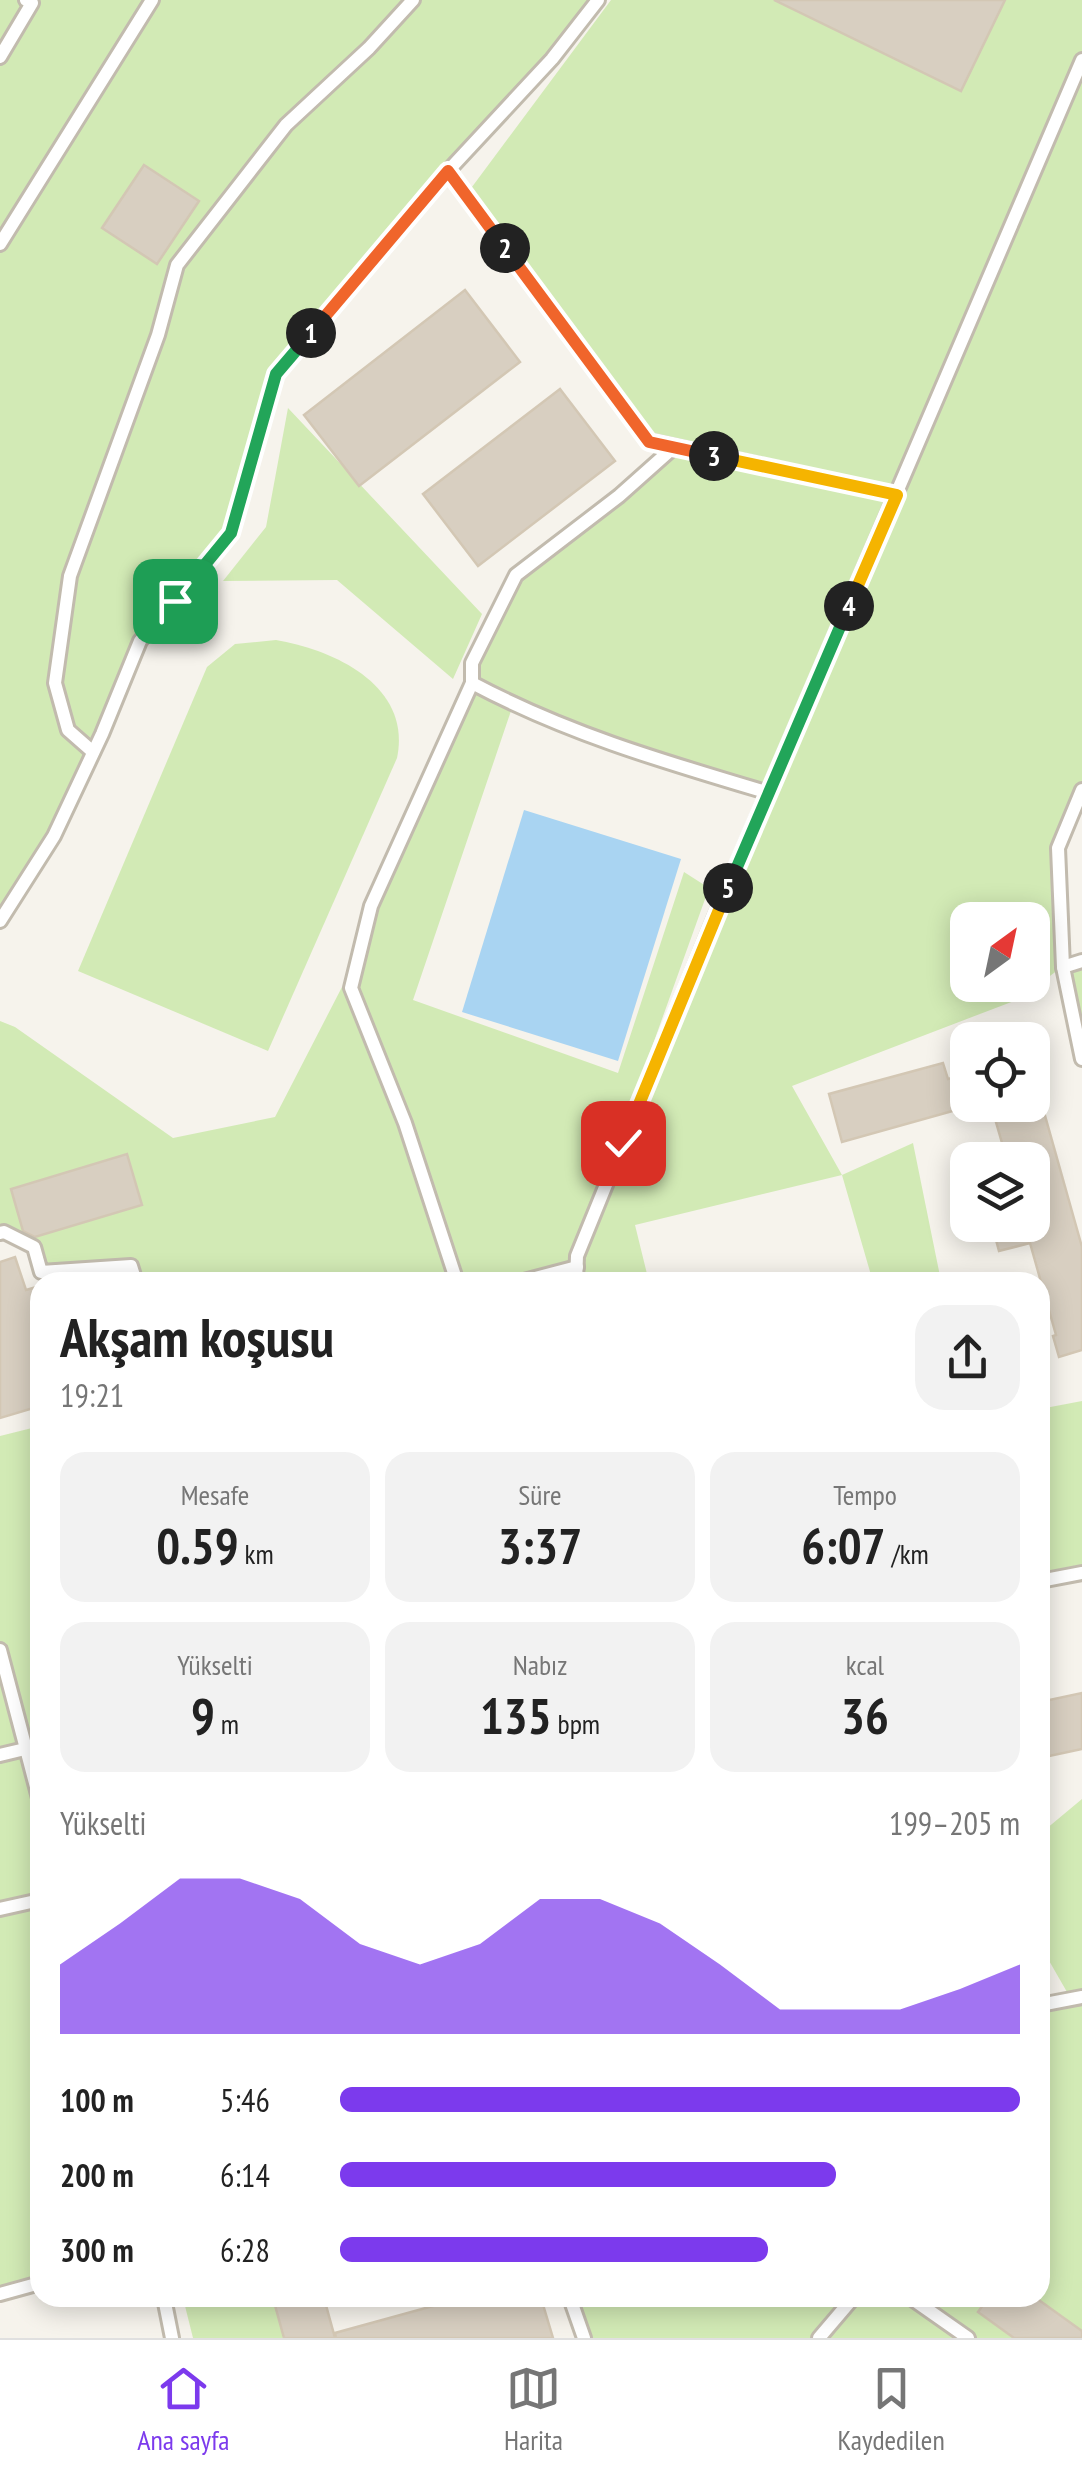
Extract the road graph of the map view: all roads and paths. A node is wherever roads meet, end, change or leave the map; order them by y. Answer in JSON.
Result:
{"nodes":[{"id":1,"x":26,"y":0,"type":"edge"},
{"id":2,"x":152,"y":0,"type":"edge"},
{"id":3,"x":413,"y":0,"type":"edge"},
{"id":4,"x":598,"y":0,"type":"edge"},
{"id":5,"x":0,"y":57,"type":"edge"},
{"id":6,"x":1082,"y":60,"type":"edge"},
{"id":7,"x":448,"y":171,"type":"junction"},
{"id":8,"x":0,"y":243,"type":"edge"},
{"id":9,"x":674,"y":447,"type":"junction"},
{"id":10,"x":897,"y":495,"type":"junction"},
{"id":11,"x":472,"y":683,"type":"junction"},
{"id":12,"x":94,"y":752,"type":"junction"},
{"id":13,"x":1082,"y":790,"type":"edge"},
{"id":14,"x":769,"y":793,"type":"junction"},
{"id":15,"x":0,"y":922,"type":"edge"},
{"id":16,"x":1082,"y":962,"type":"edge"},
{"id":17,"x":1062,"y":967,"type":"junction"},
{"id":18,"x":1082,"y":1059,"type":"edge"},
{"id":19,"x":0,"y":1233,"type":"edge"},
{"id":20,"x":576,"y":1268,"type":"junction"},
{"id":21,"x":41,"y":1272,"type":"edge"},
{"id":22,"x":41,"y":1272,"type":"edge"},
{"id":23,"x":133,"y":1272,"type":"edge"},
{"id":24,"x":453,"y":1272,"type":"edge"},
{"id":25,"x":560,"y":1272,"type":"edge"},
{"id":26,"x":576,"y":1272,"type":"edge"},
{"id":27,"x":1082,"y":1572,"type":"edge"},
{"id":28,"x":1050,"y":1579,"type":"edge"},
{"id":29,"x":0,"y":1650,"type":"edge"},
{"id":30,"x":25,"y":1749,"type":"junction"},
{"id":31,"x":0,"y":1755,"type":"edge"},
{"id":32,"x":30,"y":1767,"type":"edge"},
{"id":33,"x":30,"y":1902,"type":"edge"},
{"id":34,"x":0,"y":1909,"type":"edge"},
{"id":35,"x":1082,"y":1998,"type":"edge"},
{"id":36,"x":1050,"y":2003,"type":"edge"},
{"id":37,"x":30,"y":2286,"type":"edge"},
{"id":38,"x":0,"y":2294,"type":"edge"},
{"id":39,"x":166,"y":2307,"type":"edge"},
{"id":40,"x":573,"y":2307,"type":"edge"},
{"id":41,"x":846,"y":2307,"type":"edge"},
{"id":42,"x":925,"y":2307,"type":"edge"},
{"id":43,"x":824,"y":2336,"type":"edge"},
{"id":44,"x":172,"y":2338,"type":"edge"},
{"id":45,"x":584,"y":2338,"type":"edge"},
{"id":46,"x":968,"y":2338,"type":"edge"}],
"edges":[{"from":1,"to":5,"type":"lane"},
{"from":2,"to":8,"type":"lane"},
{"from":3,"to":12,"type":"lane"},
{"from":4,"to":7,"type":"lane"},
{"from":6,"to":10,"type":"lane"},
{"from":7,"to":9,"type":"lane"},
{"from":7,"to":12,"type":"lane"},
{"from":9,"to":10,"type":"lane"},
{"from":9,"to":11,"type":"lane"},
{"from":10,"to":14,"type":"lane"},
{"from":11,"to":14,"type":"lane"},
{"from":11,"to":24,"type":"lane"},
{"from":12,"to":15,"type":"lane"},
{"from":13,"to":17,"type":"lane"},
{"from":14,"to":20,"type":"lane"},
{"from":16,"to":17,"type":"lane"},
{"from":17,"to":18,"type":"lane"},
{"from":19,"to":21,"type":"lane"},
{"from":20,"to":25,"type":"lane"},
{"from":20,"to":26,"type":"lane"},
{"from":22,"to":23,"type":"lane"},
{"from":27,"to":28,"type":"lane"},
{"from":29,"to":30,"type":"lane"},
{"from":30,"to":31,"type":"lane"},
{"from":30,"to":32,"type":"lane"},
{"from":33,"to":34,"type":"lane"},
{"from":35,"to":36,"type":"lane"},
{"from":37,"to":38,"type":"lane"},
{"from":39,"to":44,"type":"lane"},
{"from":40,"to":45,"type":"lane"},
{"from":41,"to":43,"type":"lane"},
{"from":42,"to":46,"type":"lane"}]}
